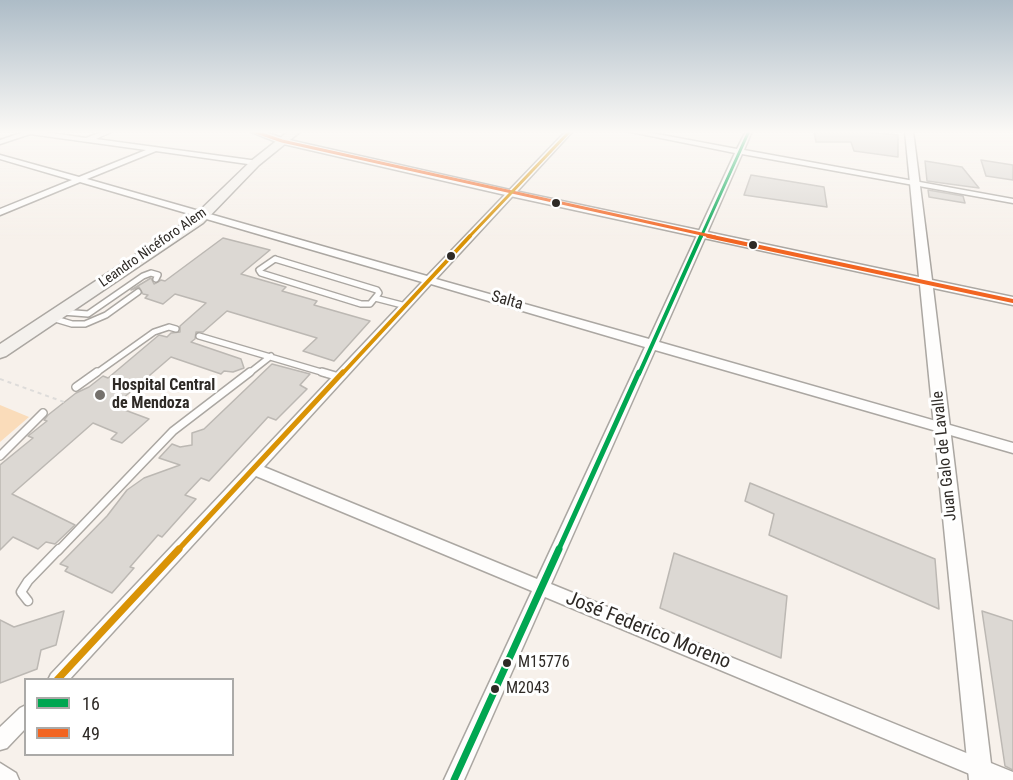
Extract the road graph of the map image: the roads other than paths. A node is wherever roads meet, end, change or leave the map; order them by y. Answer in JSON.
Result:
{"nodes":[{"id":1,"x":36,"y":167,"type":"edge"},
{"id":2,"x":109,"y":167,"type":"edge"},
{"id":3,"x":251,"y":167,"type":"edge"},
{"id":4,"x":398,"y":167,"type":"edge"},
{"id":5,"x":535,"y":167,"type":"edge"},
{"id":6,"x":732,"y":167,"type":"edge"},
{"id":7,"x":830,"y":167,"type":"edge"},
{"id":8,"x":913,"y":167,"type":"edge"},
{"id":9,"x":79,"y":180,"type":"junction"},
{"id":10,"x":915,"y":183,"type":"junction"},
{"id":11,"x":510,"y":193,"type":"junction"},
{"id":12,"x":1013,"y":201,"type":"edge"},
{"id":13,"x":0,"y":212,"type":"edge"},
{"id":14,"x":204,"y":216,"type":"junction"},
{"id":15,"x":702,"y":234,"type":"junction"},
{"id":16,"x":156,"y":279,"type":"dead end"},
{"id":17,"x":431,"y":279,"type":"junction"},
{"id":18,"x":926,"y":282,"type":"junction"},
{"id":19,"x":138,"y":292,"type":"dead end"},
{"id":20,"x":375,"y":298,"type":"junction"},
{"id":21,"x":1013,"y":301,"type":"edge"},
{"id":22,"x":406,"y":306,"type":"junction"},
{"id":23,"x":56,"y":315,"type":"junction"},
{"id":24,"x":176,"y":329,"type":"dead end"},
{"id":25,"x":199,"y":336,"type":"dead end"},
{"id":26,"x":651,"y":343,"type":"junction"},
{"id":27,"x":0,"y":352,"type":"edge"},
{"id":28,"x":271,"y":356,"type":"junction"},
{"id":29,"x":339,"y":378,"type":"junction"},
{"id":30,"x":76,"y":387,"type":"dead end"},
{"id":31,"x":43,"y":413,"type":"dead end"},
{"id":32,"x":942,"y":427,"type":"junction"},
{"id":33,"x":1013,"y":448,"type":"edge"},
{"id":34,"x":0,"y":456,"type":"edge"},
{"id":35,"x":254,"y":469,"type":"junction"},
{"id":36,"x":540,"y":587,"type":"junction"},
{"id":37,"x":28,"y":601,"type":"dead end"},
{"id":38,"x":59,"y":678,"type":"edge"},
{"id":39,"x":24,"y":716,"type":"edge"},
{"id":40,"x":0,"y":741,"type":"edge"},
{"id":41,"x":0,"y":773,"type":"edge"},
{"id":42,"x":980,"y":774,"type":"edge"},
{"id":43,"x":9,"y":780,"type":"edge"},
{"id":44,"x":454,"y":780,"type":"edge"},
{"id":45,"x":1008,"y":780,"type":"edge"}],
"edges":[{"from":1,"to":9,"type":"street","name":"Salta"},
{"from":2,"to":9,"type":"street"},
{"from":3,"to":14,"type":"main road","name":"Leandro Nicéforo Alem"},
{"from":4,"to":11,"type":"street"},
{"from":5,"to":11,"type":"street"},
{"from":6,"to":15,"type":"street"},
{"from":7,"to":10,"type":"street"},
{"from":8,"to":10,"type":"street","name":"Juan Galo de Lavalle"},
{"from":9,"to":13,"type":"street"},
{"from":9,"to":14,"type":"street","name":"Salta"},
{"from":10,"to":12,"type":"street"},
{"from":10,"to":18,"type":"street","name":"Juan Galo de Lavalle"},
{"from":11,"to":15,"type":"street"},
{"from":11,"to":17,"type":"street"},
{"from":14,"to":17,"type":"street","name":"Salta"},
{"from":14,"to":23,"type":"main road","name":"Leandro Nicéforo Alem"},
{"from":15,"to":18,"type":"street"},
{"from":15,"to":26,"type":"street"},
{"from":16,"to":23,"type":"lane"},
{"from":17,"to":22,"type":"street"},
{"from":17,"to":26,"type":"street","name":"Salta"},
{"from":18,"to":21,"type":"street"},
{"from":18,"to":32,"type":"street","name":"Juan Galo de Lavalle"},
{"from":19,"to":23,"type":"lane"},
{"from":20,"to":20,"type":"lane"},
{"from":20,"to":22,"type":"lane"},
{"from":22,"to":29,"type":"street"},
{"from":23,"to":27,"type":"main road","name":"Leandro Nicéforo Alem"},
{"from":24,"to":30,"type":"lane"},
{"from":25,"to":28,"type":"lane"},
{"from":26,"to":32,"type":"street","name":"Salta"},
{"from":26,"to":36,"type":"street"},
{"from":28,"to":29,"type":"lane"},
{"from":28,"to":37,"type":"lane"},
{"from":29,"to":35,"type":"street"},
{"from":31,"to":34,"type":"lane"},
{"from":32,"to":33,"type":"street","name":"Salta"},
{"from":32,"to":42,"type":"street","name":"Juan Galo de Lavalle"},
{"from":35,"to":36,"type":"street","name":"José Federico Moreno"},
{"from":35,"to":38,"type":"street"},
{"from":36,"to":42,"type":"street","name":"José Federico Moreno"},
{"from":36,"to":44,"type":"street"},
{"from":39,"to":40,"type":"street"},
{"from":41,"to":43,"type":"street"},
{"from":42,"to":45,"type":"street","name":"José Federico Moreno"}]}
